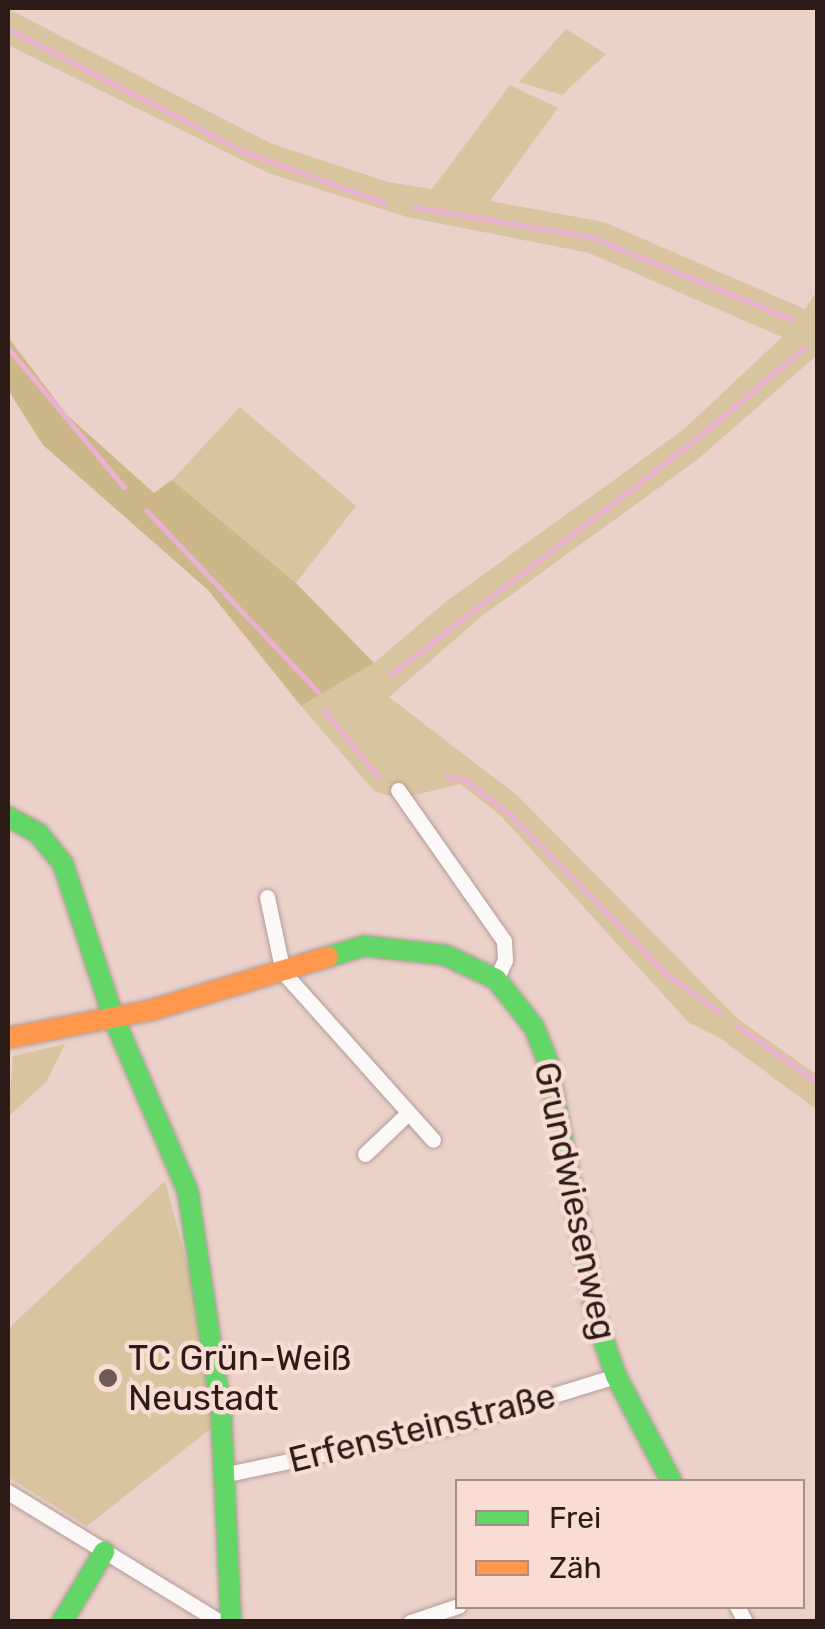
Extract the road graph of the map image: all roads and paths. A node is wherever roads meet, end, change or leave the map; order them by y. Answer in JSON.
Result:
{"nodes":[{"id":1,"x":398,"y":790,"type":"dead end"},
{"id":2,"x":8,"y":817,"type":"edge"},
{"id":3,"x":267,"y":897,"type":"dead end"},
{"id":4,"x":283,"y":972,"type":"junction"},
{"id":5,"x":496,"y":979,"type":"junction"},
{"id":6,"x":114,"y":1019,"type":"junction"},
{"id":7,"x":8,"y":1038,"type":"edge"},
{"id":8,"x":408,"y":1114,"type":"junction"},
{"id":9,"x":433,"y":1140,"type":"dead end"},
{"id":10,"x":365,"y":1154,"type":"dead end"},
{"id":11,"x":616,"y":1376,"type":"junction"},
{"id":12,"x":227,"y":1474,"type":"junction"},
{"id":13,"x":670,"y":1479,"type":"edge"},
{"id":14,"x":8,"y":1492,"type":"edge"},
{"id":15,"x":104,"y":1552,"type":"junction"},
{"id":16,"x":455,"y":1607,"type":"edge"},
{"id":17,"x":62,"y":1622,"type":"edge"},
{"id":18,"x":220,"y":1622,"type":"edge"},
{"id":19,"x":231,"y":1622,"type":"edge"},
{"id":20,"x":410,"y":1622,"type":"edge"}],
"edges":[{"from":1,"to":5,"type":"street"},
{"from":2,"to":6,"type":"street"},
{"from":3,"to":4,"type":"street"},
{"from":4,"to":5,"type":"street","name":"Grundwiesenweg"},
{"from":4,"to":6,"type":"street","name":"Grundwiesenweg"},
{"from":4,"to":8,"type":"street"},
{"from":5,"to":11,"type":"street","name":"Grundwiesenweg"},
{"from":6,"to":7,"type":"street","name":"Grundwiesenweg"},
{"from":6,"to":12,"type":"street"},
{"from":8,"to":9,"type":"street"},
{"from":8,"to":10,"type":"street"},
{"from":11,"to":12,"type":"street","name":"Erfensteinstraße"},
{"from":11,"to":13,"type":"street","name":"Grundwiesenweg"},
{"from":12,"to":19,"type":"street"},
{"from":14,"to":15,"type":"street"},
{"from":15,"to":17,"type":"street"},
{"from":15,"to":18,"type":"street"},
{"from":16,"to":20,"type":"street"}]}
